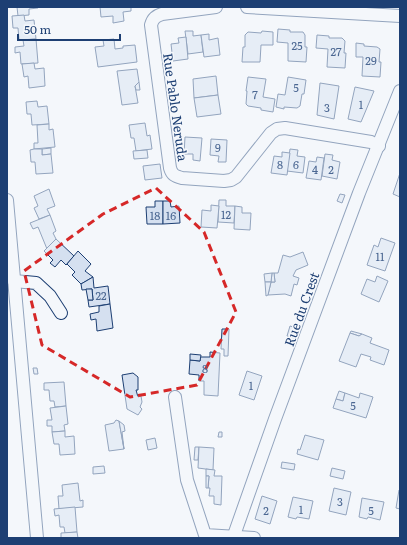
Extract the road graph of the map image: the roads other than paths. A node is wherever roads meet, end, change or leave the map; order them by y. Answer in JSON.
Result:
{"nodes":[{"id":1,"x":216,"y":7,"type":"edge"},
{"id":2,"x":246,"y":7,"type":"edge"},
{"id":3,"x":400,"y":16,"type":"edge"},
{"id":4,"x":400,"y":91,"type":"edge"},
{"id":5,"x":398,"y":104,"type":"edge"},
{"id":6,"x":379,"y":146,"type":"junction"},
{"id":7,"x":7,"y":200,"type":"edge"},
{"id":8,"x":14,"y":281,"type":"junction"},
{"id":9,"x":60,"y":313,"type":"dead end"},
{"id":10,"x":175,"y":397,"type":"dead end"},
{"id":11,"x":233,"y":537,"type":"edge"},
{"id":12,"x":37,"y":538,"type":"edge"},
{"id":13,"x":254,"y":538,"type":"edge"}],
"edges":[{"from":1,"to":6,"type":"street","name":"Rue Pablo Neruda"},
{"from":2,"to":3,"type":"street"},
{"from":4,"to":5,"type":"street","name":"Rue du Crest"},
{"from":5,"to":6,"type":"street","name":"Rue du Crest"},
{"from":6,"to":11,"type":"street","name":"Rue du Crest"},
{"from":7,"to":8,"type":"street"},
{"from":8,"to":9,"type":"street"},
{"from":8,"to":12,"type":"street"},
{"from":10,"to":11,"type":"street"},
{"from":11,"to":13,"type":"street"}]}
